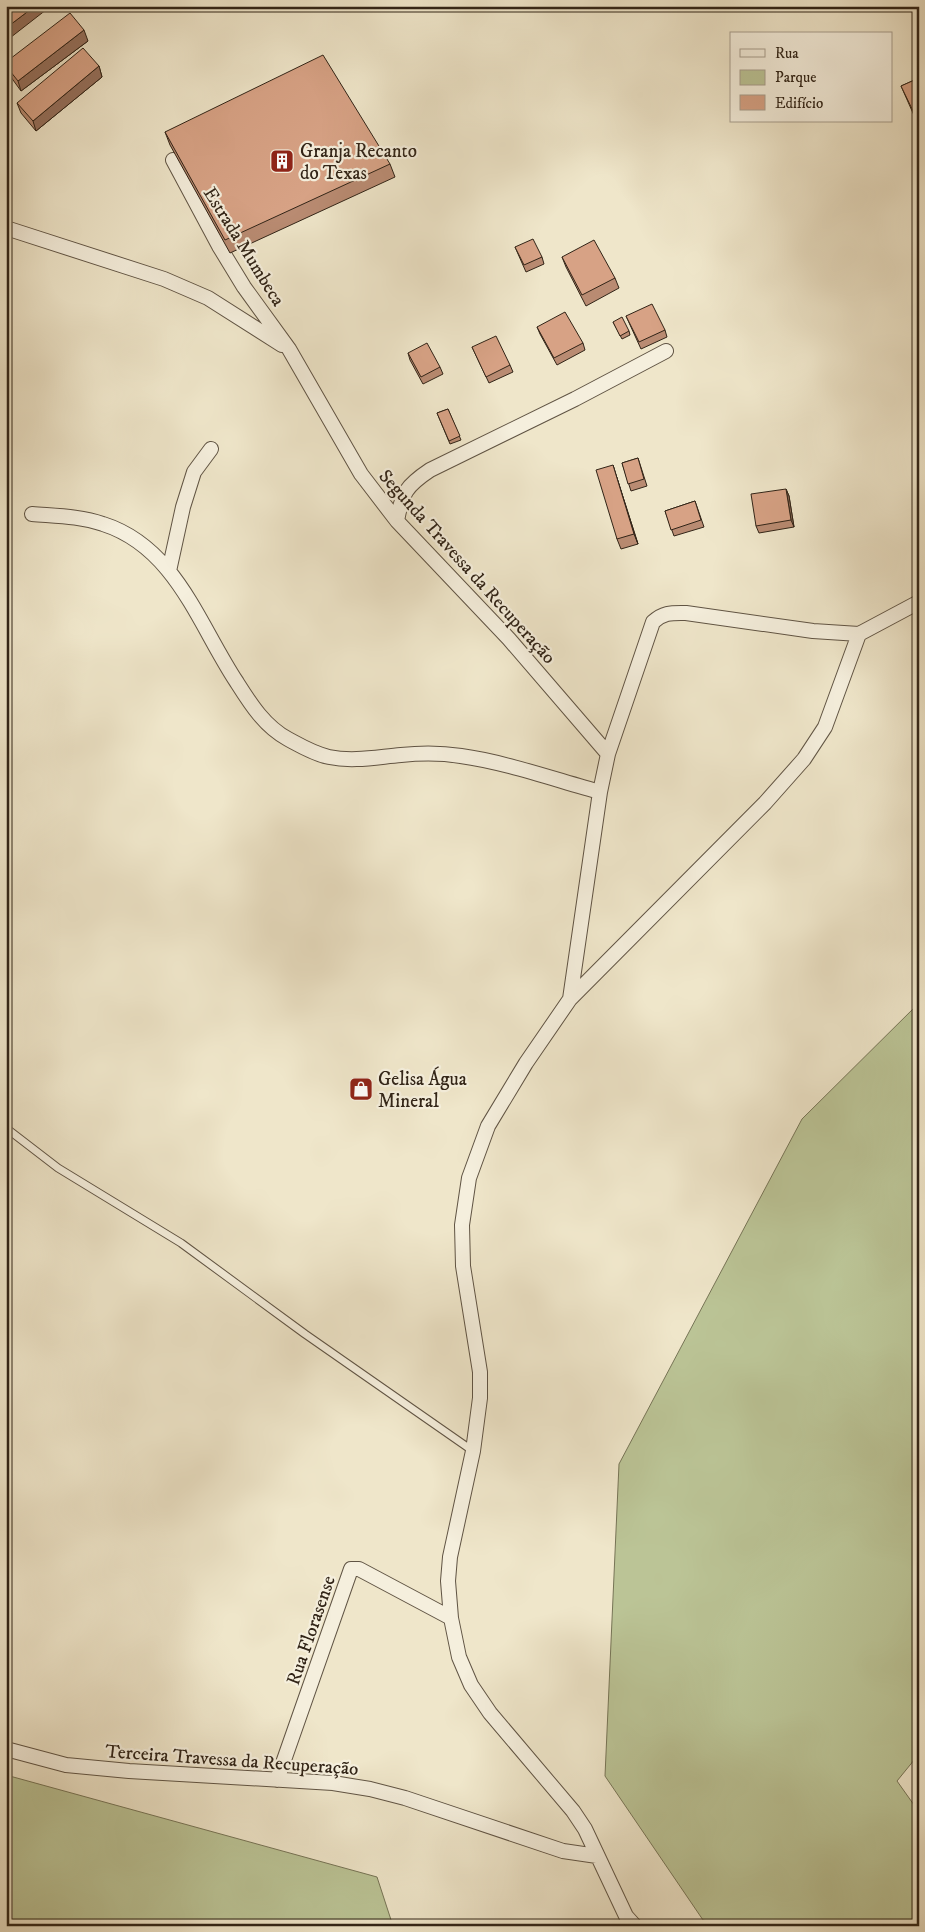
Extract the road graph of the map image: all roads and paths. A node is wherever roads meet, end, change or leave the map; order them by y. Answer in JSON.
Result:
{"nodes":[{"id":1,"x":173,"y":160,"type":"edge"},
{"id":2,"x":6,"y":228,"type":"edge"},
{"id":3,"x":289,"y":349,"type":"junction"},
{"id":4,"x":666,"y":351,"type":"dead end"},
{"id":5,"x":211,"y":449,"type":"dead end"},
{"id":6,"x":32,"y":514,"type":"dead end"},
{"id":7,"x":397,"y":521,"type":"junction"},
{"id":8,"x":169,"y":571,"type":"junction"},
{"id":9,"x":919,"y":602,"type":"edge"},
{"id":10,"x":859,"y":634,"type":"junction"},
{"id":11,"x":608,"y":754,"type":"junction"},
{"id":12,"x":600,"y":792,"type":"junction"},
{"id":13,"x":570,"y":999,"type":"junction"},
{"id":14,"x":6,"y":1128,"type":"edge"},
{"id":15,"x":473,"y":1451,"type":"junction"},
{"id":16,"x":451,"y":1618,"type":"junction"},
{"id":17,"x":6,"y":1749,"type":"edge"},
{"id":18,"x":277,"y":1780,"type":"junction"},
{"id":19,"x":597,"y":1856,"type":"junction"},
{"id":20,"x":635,"y":1926,"type":"edge"}],
"edges":[{"from":1,"to":3,"type":"street","name":"Estrada Mumbeca"},
{"from":2,"to":3,"type":"street","name":"Segunda Travessa da Recuperação"},
{"from":3,"to":7,"type":"street","name":"Segunda Travessa da Recuperação"},
{"from":4,"to":7,"type":"street"},
{"from":5,"to":8,"type":"street"},
{"from":6,"to":8,"type":"street"},
{"from":7,"to":11,"type":"street","name":"Segunda Travessa da Recuperação"},
{"from":8,"to":12,"type":"street"},
{"from":9,"to":10,"type":"street"},
{"from":10,"to":11,"type":"street"},
{"from":10,"to":13,"type":"street"},
{"from":11,"to":12,"type":"street"},
{"from":12,"to":13,"type":"street"},
{"from":13,"to":15,"type":"street"},
{"from":14,"to":15,"type":"lane"},
{"from":15,"to":16,"type":"street"},
{"from":16,"to":18,"type":"street","name":"Rua Florasense"},
{"from":16,"to":19,"type":"street"},
{"from":17,"to":18,"type":"street","name":"Terceira Travessa da Recuperação"},
{"from":18,"to":19,"type":"street","name":"Terceira Travessa da Recuperação"},
{"from":19,"to":20,"type":"street"}]}
